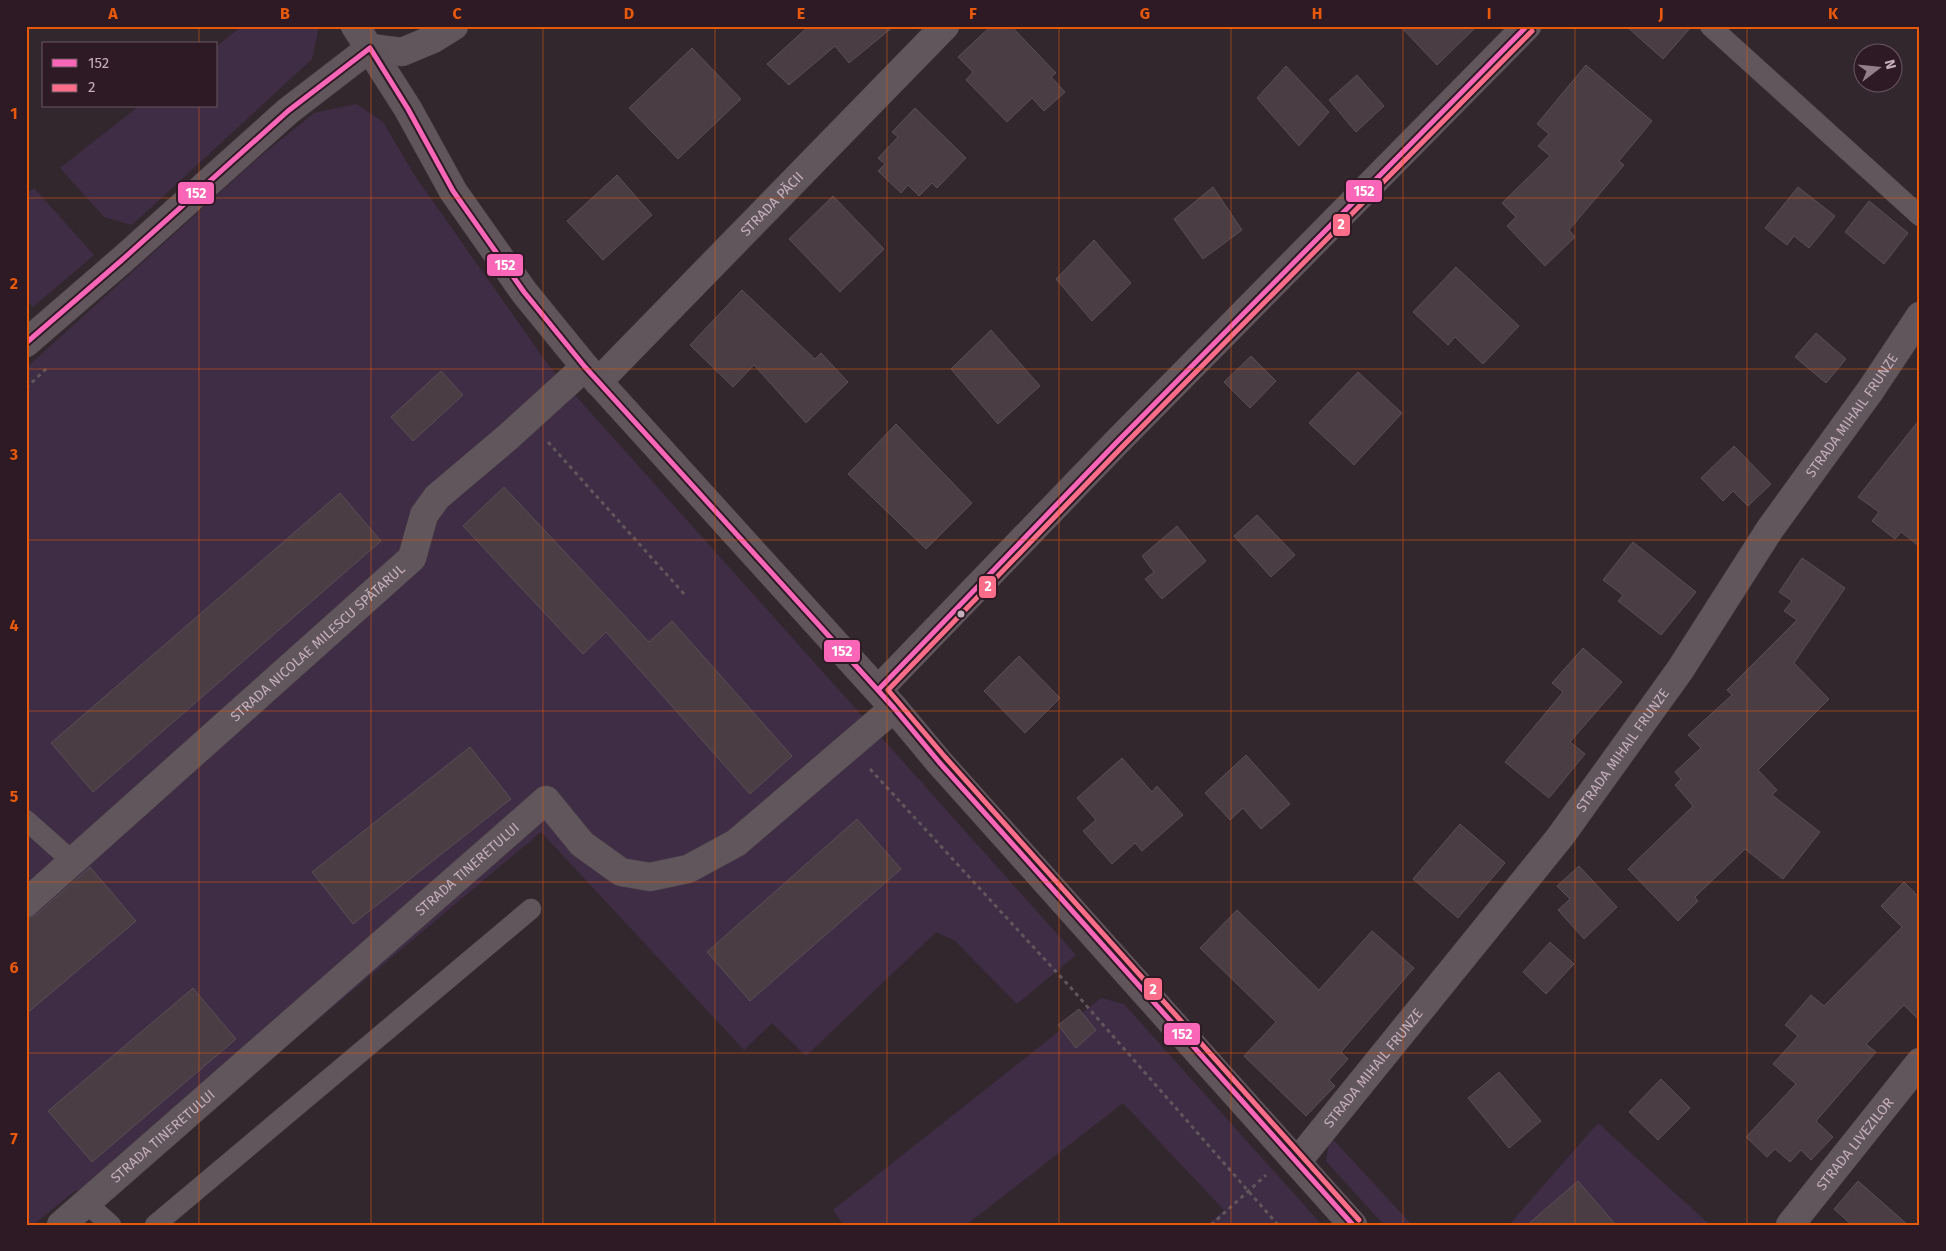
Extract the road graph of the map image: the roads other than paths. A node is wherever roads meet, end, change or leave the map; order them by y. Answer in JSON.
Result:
{"nodes":[{"id":1,"x":454,"y":26,"type":"edge"},
{"id":2,"x":945,"y":26,"type":"edge"},
{"id":3,"x":1527,"y":26,"type":"edge"},
{"id":4,"x":1710,"y":26,"type":"edge"},
{"id":5,"x":362,"y":37,"type":"edge"},
{"id":6,"x":1920,"y":216,"type":"edge"},
{"id":7,"x":1920,"y":316,"type":"edge"},
{"id":8,"x":29,"y":335,"type":"edge"},
{"id":9,"x":591,"y":375,"type":"junction"},
{"id":10,"x":886,"y":699,"type":"junction"},
{"id":11,"x":26,"y":820,"type":"edge"},
{"id":12,"x":72,"y":861,"type":"junction"},
{"id":13,"x":26,"y":902,"type":"edge"},
{"id":14,"x":531,"y":909,"type":"dead end"},
{"id":15,"x":1920,"y":1062,"type":"edge"},
{"id":16,"x":1293,"y":1158,"type":"junction"},
{"id":17,"x":85,"y":1202,"type":"junction"},
{"id":18,"x":61,"y":1225,"type":"edge"},
{"id":19,"x":111,"y":1225,"type":"edge"},
{"id":20,"x":154,"y":1225,"type":"edge"},
{"id":21,"x":1353,"y":1225,"type":"edge"},
{"id":22,"x":1790,"y":1225,"type":"edge"}],
"edges":[{"from":1,"to":5,"type":"street"},
{"from":2,"to":9,"type":"street","name":"STRADA PĂCII"},
{"from":3,"to":10,"type":"street","name":"STRADA TINERETULUI"},
{"from":4,"to":6,"type":"lane"},
{"from":5,"to":8,"type":"street"},
{"from":5,"to":9,"type":"street"},
{"from":7,"to":16,"type":"street","name":"STRADA MIHAIL FRUNZE"},
{"from":9,"to":10,"type":"street"},
{"from":9,"to":12,"type":"street","name":"STRADA NICOLAE MILESCU SPĂTARUL"},
{"from":10,"to":16,"type":"street"},
{"from":10,"to":17,"type":"street","name":"STRADA TINERETULUI"},
{"from":11,"to":12,"type":"lane"},
{"from":12,"to":13,"type":"street","name":"STRADA NICOLAE MILESCU SPĂTARUL"},
{"from":14,"to":20,"type":"lane"},
{"from":15,"to":22,"type":"street","name":"STRADA LIVEZILOR"},
{"from":16,"to":21,"type":"street"},
{"from":17,"to":18,"type":"street","name":"STRADA TINERETULUI"},
{"from":17,"to":19,"type":"lane"}]}
